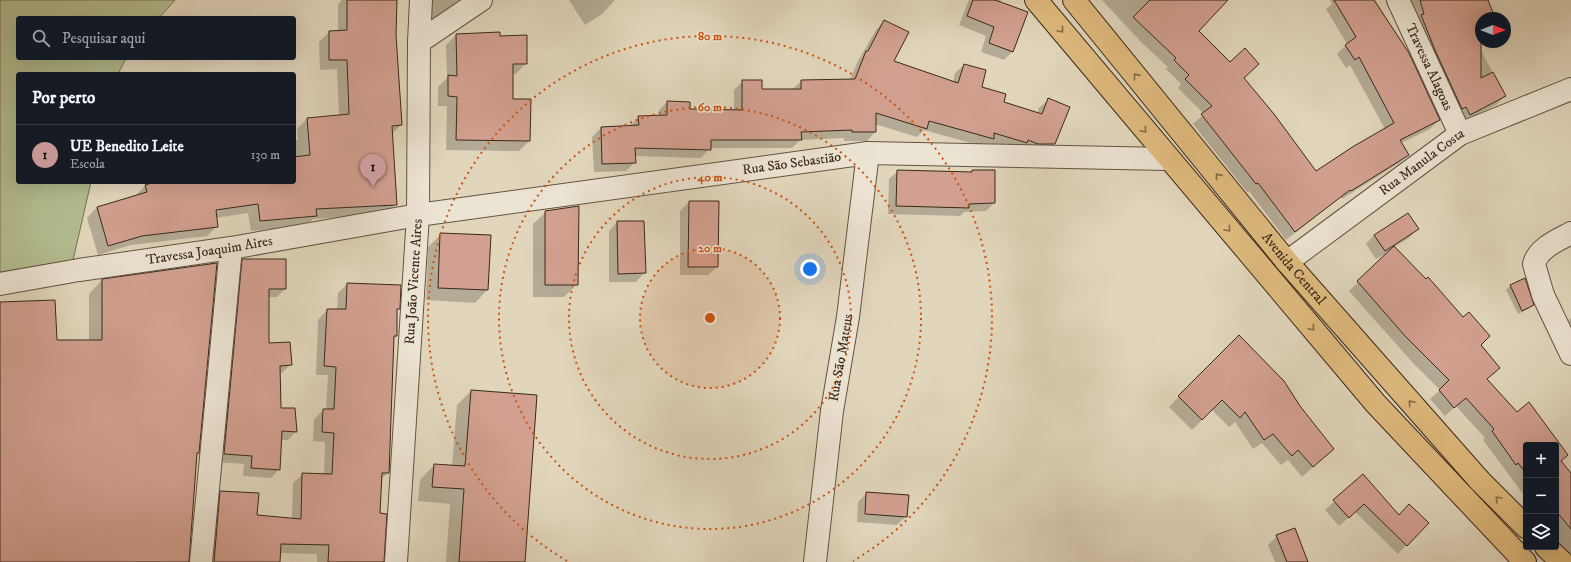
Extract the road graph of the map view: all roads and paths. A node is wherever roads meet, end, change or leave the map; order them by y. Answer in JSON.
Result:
{"nodes":[{"id":1,"x":421,"y":0,"type":"edge"},
{"id":2,"x":481,"y":0,"type":"edge"},
{"id":3,"x":1036,"y":0,"type":"edge"},
{"id":4,"x":1074,"y":0,"type":"edge"},
{"id":5,"x":1398,"y":0,"type":"edge"},
{"id":6,"x":419,"y":42,"type":"junction"},
{"id":7,"x":1571,"y":89,"type":"edge"},
{"id":8,"x":1460,"y":134,"type":"junction"},
{"id":9,"x":868,"y":153,"type":"junction"},
{"id":10,"x":1168,"y":158,"type":"junction"},
{"id":11,"x":418,"y":215,"type":"junction"},
{"id":12,"x":1571,"y":233,"type":"edge"},
{"id":13,"x":231,"y":248,"type":"junction"},
{"id":14,"x":1287,"y":262,"type":"junction"},
{"id":15,"x":0,"y":284,"type":"edge"},
{"id":16,"x":1571,"y":354,"type":"edge"},
{"id":17,"x":1523,"y":524,"type":"edge"},
{"id":18,"x":1549,"y":550,"type":"edge"},
{"id":19,"x":201,"y":562,"type":"edge"},
{"id":20,"x":396,"y":562,"type":"edge"},
{"id":21,"x":815,"y":562,"type":"edge"},
{"id":22,"x":1525,"y":562,"type":"edge"},
{"id":23,"x":1562,"y":562,"type":"edge"}],
"edges":[{"from":1,"to":6,"type":"street","name":"Rua João Vicente Aires"},
{"from":2,"to":6,"type":"street"},
{"from":3,"to":10,"type":"main road","one_way":true},
{"from":14,"to":4,"type":"main road","name":"Avenida Central","one_way":true},
{"from":5,"to":8,"type":"street","name":"Travessa Alagoas"},
{"from":6,"to":11,"type":"street","name":"Rua João Vicente Aires"},
{"from":7,"to":8,"type":"street","name":"Rua Manula Costa"},
{"from":8,"to":14,"type":"street","name":"Rua Manula Costa"},
{"from":9,"to":10,"type":"street","name":"Rua São Sebastião"},
{"from":9,"to":11,"type":"street","name":"Rua São Sebastião"},
{"from":9,"to":21,"type":"street","name":"Rua São Mateus"},
{"from":10,"to":22,"type":"main road","one_way":true},
{"from":11,"to":13,"type":"street","name":"Travessa Joaquim Aires"},
{"from":11,"to":20,"type":"street","name":"Rua João Vicente Aires"},
{"from":12,"to":16,"type":"street"},
{"from":13,"to":15,"type":"street","name":"Travessa Joaquim Aires"},
{"from":13,"to":19,"type":"street"},
{"from":17,"to":14,"type":"main road","name":"Avenida Central","one_way":true},
{"from":18,"to":23,"type":"main road"}]}
